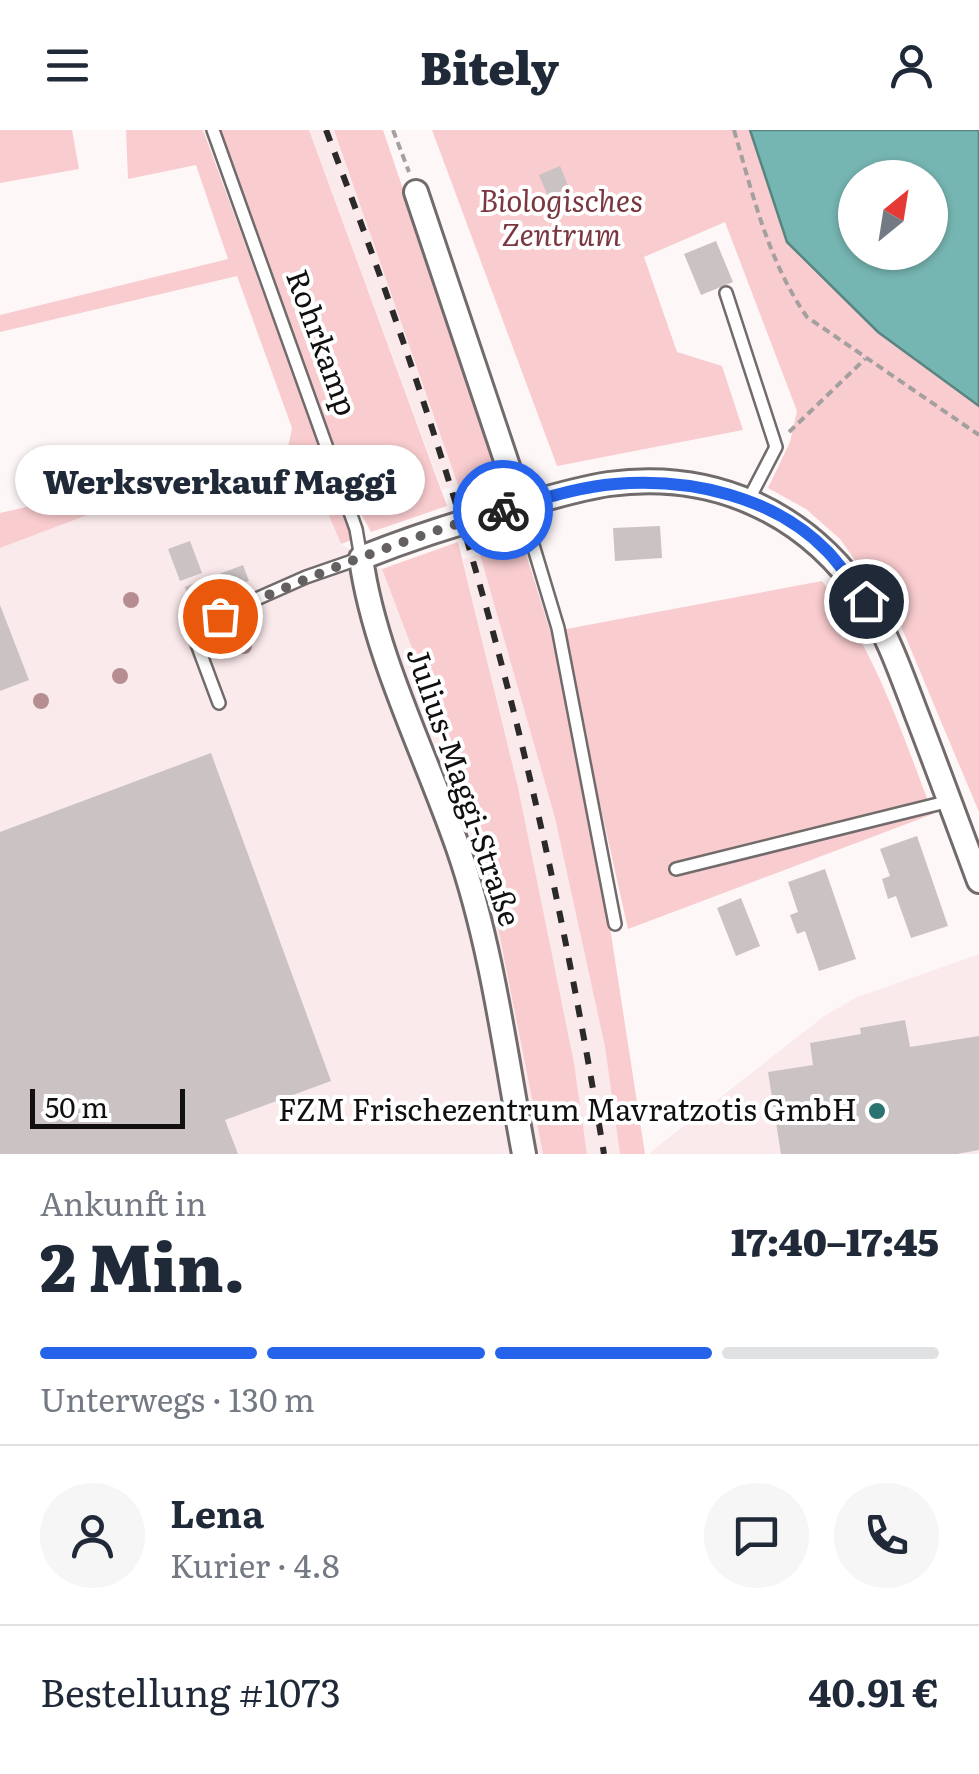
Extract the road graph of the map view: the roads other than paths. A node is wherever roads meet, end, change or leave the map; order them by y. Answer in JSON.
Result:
{"nodes":[{"id":1,"x":213,"y":130,"type":"edge"},
{"id":2,"x":416,"y":192,"type":"road end"},
{"id":3,"x":726,"y":293,"type":"dead end"},
{"id":4,"x":749,"y":499,"type":"junction"},
{"id":5,"x":520,"y":505,"type":"junction"},
{"id":6,"x":361,"y":558,"type":"junction"},
{"id":7,"x":219,"y":703,"type":"dead end"},
{"id":8,"x":950,"y":801,"type":"junction"},
{"id":9,"x":676,"y":869,"type":"dead end"},
{"id":10,"x":979,"y":881,"type":"edge"},
{"id":11,"x":614,"y":924,"type":"dead end"},
{"id":12,"x":524,"y":1154,"type":"edge"}],
"edges":[{"from":1,"to":6,"type":"lane","name":"Rohrkamp"},
{"from":2,"to":5,"type":"street"},
{"from":3,"to":4,"type":"lane"},
{"from":4,"to":5,"type":"street"},
{"from":4,"to":8,"type":"street"},
{"from":5,"to":6,"type":"street"},
{"from":5,"to":11,"type":"lane"},
{"from":6,"to":7,"type":"lane"},
{"from":6,"to":12,"type":"street","name":"Julius-Maggi-Straße"},
{"from":8,"to":9,"type":"lane"},
{"from":8,"to":10,"type":"street"}]}
